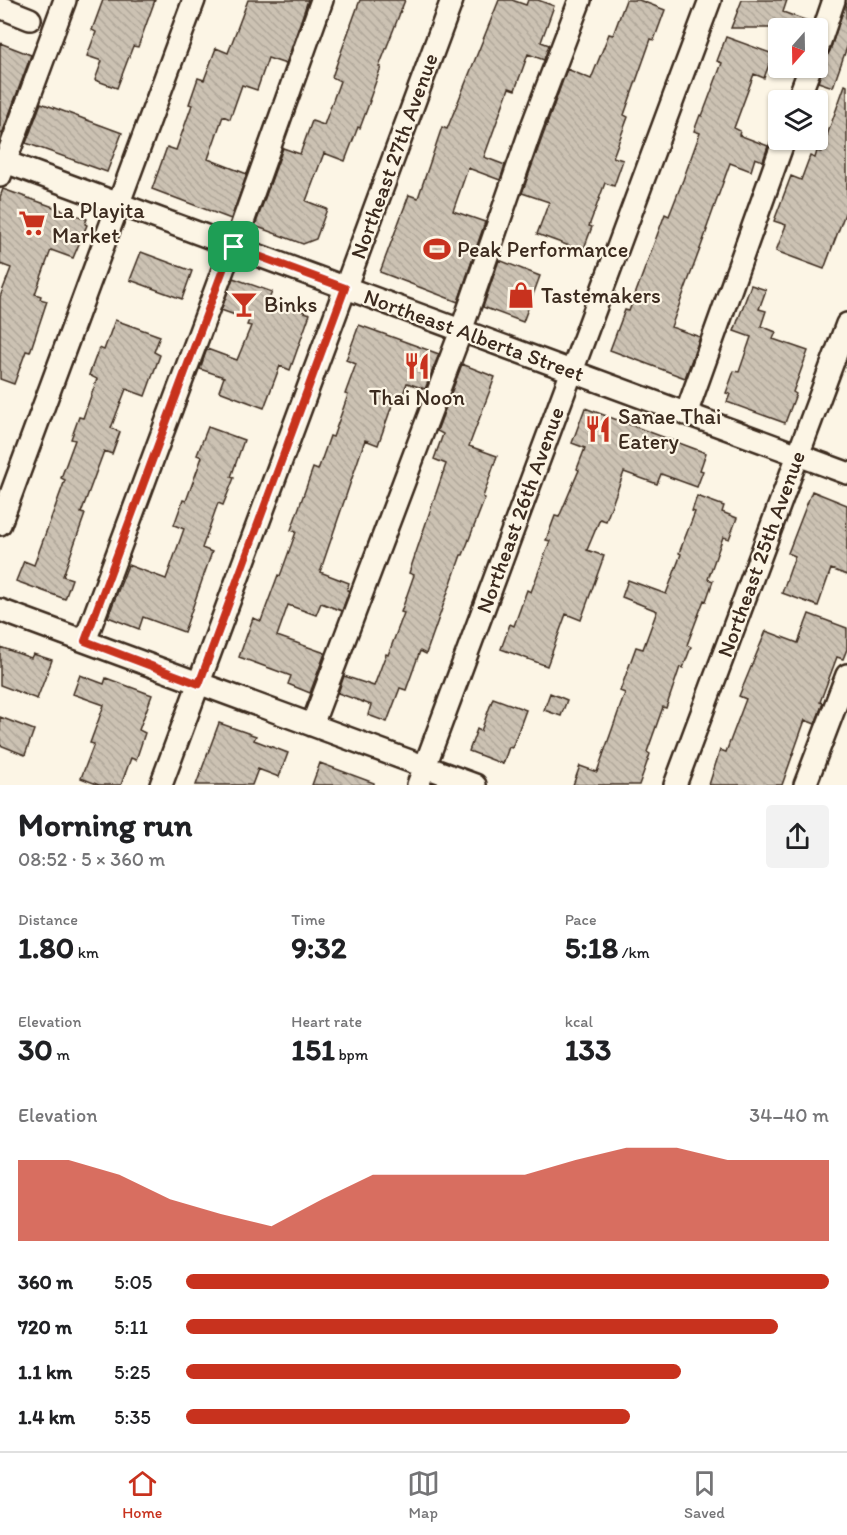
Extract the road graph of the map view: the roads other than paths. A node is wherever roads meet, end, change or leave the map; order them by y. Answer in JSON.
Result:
{"nodes":[{"id":1,"x":65,"y":0,"type":"edge"},
{"id":2,"x":194,"y":0,"type":"edge"},
{"id":3,"x":322,"y":0,"type":"edge"},
{"id":4,"x":452,"y":0,"type":"edge"},
{"id":5,"x":580,"y":0,"type":"edge"},
{"id":6,"x":710,"y":0,"type":"edge"},
{"id":7,"x":834,"y":0,"type":"edge"},
{"id":8,"x":0,"y":8,"type":"edge"},
{"id":9,"x":828,"y":18,"type":"edge"},
{"id":10,"x":30,"y":19,"type":"dead end"},
{"id":11,"x":780,"y":150,"type":"edge"},
{"id":12,"x":2,"y":166,"type":"edge"},
{"id":13,"x":119,"y":204,"type":"junction"},
{"id":14,"x":234,"y":247,"type":"junction"},
{"id":15,"x":345,"y":288,"type":"junction"},
{"id":16,"x":847,"y":324,"type":"edge"},
{"id":17,"x":461,"y":331,"type":"junction"},
{"id":18,"x":571,"y":371,"type":"junction"},
{"id":19,"x":686,"y":414,"type":"junction"},
{"id":20,"x":798,"y":456,"type":"junction"},
{"id":21,"x":847,"y":474,"type":"edge"},
{"id":22,"x":0,"y":524,"type":"edge"},
{"id":23,"x":0,"y":610,"type":"edge"},
{"id":24,"x":85,"y":641,"type":"junction"},
{"id":25,"x":847,"y":675,"type":"edge"},
{"id":26,"x":199,"y":684,"type":"junction"},
{"id":27,"x":312,"y":725,"type":"junction"},
{"id":28,"x":422,"y":776,"type":"edge"},
{"id":29,"x":161,"y":785,"type":"edge"},
{"id":30,"x":475,"y":785,"type":"edge"},
{"id":31,"x":675,"y":785,"type":"edge"},
{"id":32,"x":805,"y":785,"type":"edge"}],
"edges":[{"from":1,"to":12,"type":"street"},
{"from":2,"to":13,"type":"street"},
{"from":3,"to":14,"type":"street"},
{"from":4,"to":15,"type":"street","name":"Northeast 27th Avenue"},
{"from":5,"to":17,"type":"street"},
{"from":6,"to":18,"type":"street","name":"Northeast 26th Avenue"},
{"from":7,"to":9,"type":"street"},
{"from":8,"to":10,"type":"street"},
{"from":11,"to":19,"type":"street"},
{"from":12,"to":13,"type":"street","name":"Northeast Alberta Street"},
{"from":13,"to":14,"type":"street","name":"Northeast Alberta Street"},
{"from":13,"to":22,"type":"street"},
{"from":14,"to":15,"type":"street","name":"Northeast Alberta Street"},
{"from":14,"to":24,"type":"street"},
{"from":15,"to":17,"type":"street","name":"Northeast Alberta Street"},
{"from":15,"to":26,"type":"street","name":"Northeast 27th Avenue"},
{"from":16,"to":20,"type":"street","name":"Northeast 25th Avenue"},
{"from":17,"to":18,"type":"street","name":"Northeast Alberta Street"},
{"from":17,"to":27,"type":"street"},
{"from":18,"to":19,"type":"street","name":"Northeast Alberta Street"},
{"from":18,"to":28,"type":"street","name":"Northeast 26th Avenue"},
{"from":19,"to":20,"type":"street","name":"Northeast Alberta Street"},
{"from":20,"to":21,"type":"street","name":"Northeast Alberta Street"},
{"from":20,"to":31,"type":"street","name":"Northeast 25th Avenue"},
{"from":23,"to":24,"type":"street"},
{"from":24,"to":26,"type":"street"},
{"from":25,"to":32,"type":"street"},
{"from":26,"to":27,"type":"street"},
{"from":26,"to":29,"type":"street","name":"Northeast 27th Avenue"},
{"from":27,"to":28,"type":"street"},
{"from":28,"to":30,"type":"street"}]}
